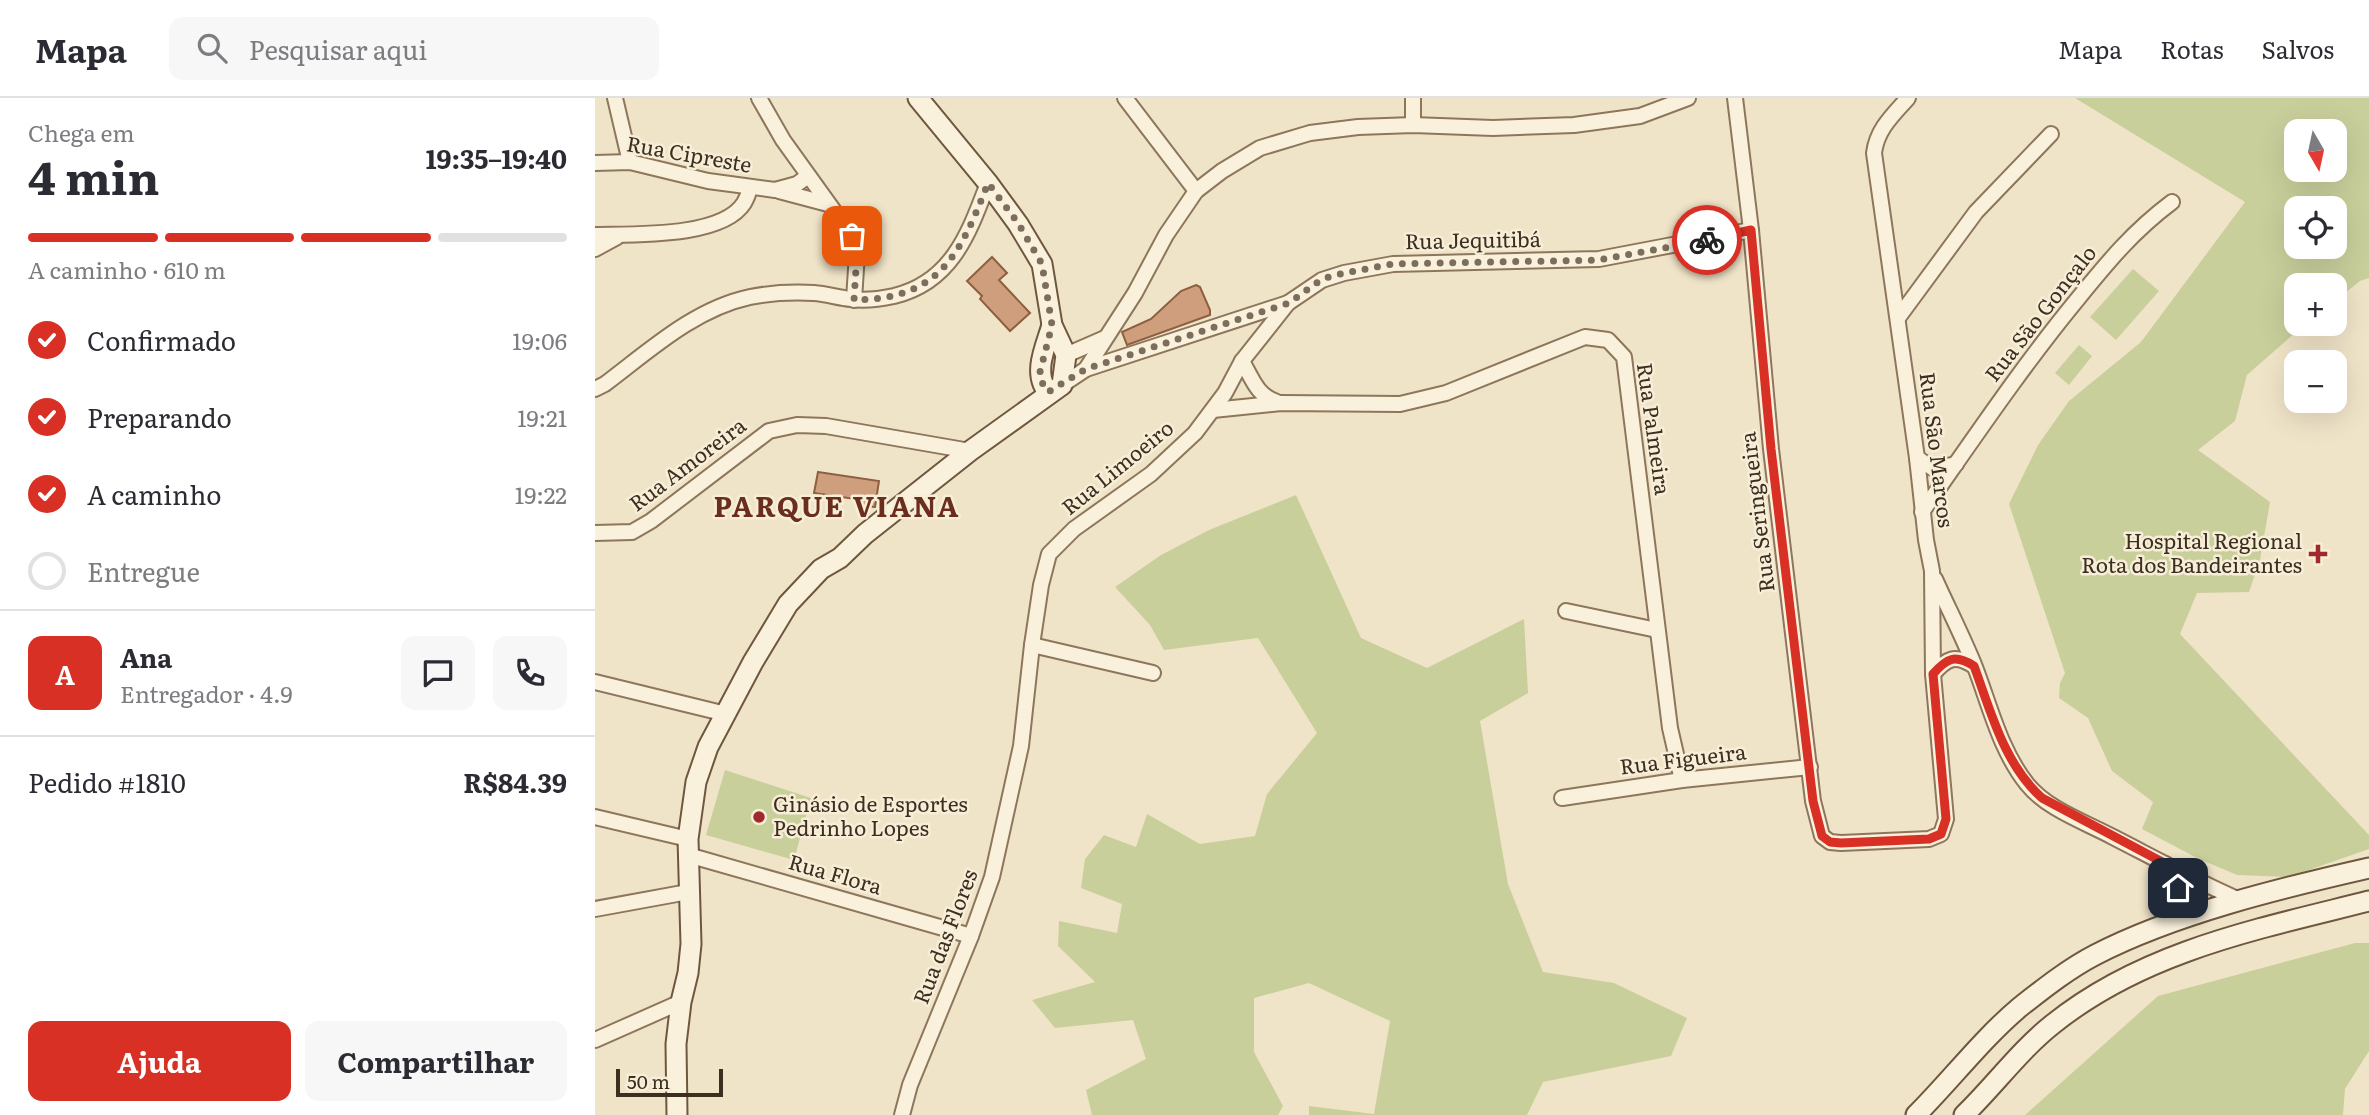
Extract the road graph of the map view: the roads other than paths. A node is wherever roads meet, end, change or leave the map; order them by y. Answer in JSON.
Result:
{"nodes":[{"id":1,"x":615,"y":98,"type":"edge"},
{"id":2,"x":759,"y":98,"type":"edge"},
{"id":3,"x":918,"y":98,"type":"edge"},
{"id":4,"x":1125,"y":98,"type":"edge"},
{"id":5,"x":1413,"y":98,"type":"edge"},
{"id":6,"x":1688,"y":98,"type":"edge"},
{"id":7,"x":1735,"y":98,"type":"edge"},
{"id":8,"x":1908,"y":98,"type":"edge"},
{"id":9,"x":1413,"y":125,"type":"junction"},
{"id":10,"x":2051,"y":134,"type":"dead end"},
{"id":11,"x":629,"y":162,"type":"junction"},
{"id":12,"x":595,"y":163,"type":"edge"},
{"id":13,"x":808,"y":176,"type":"junction"},
{"id":14,"x":988,"y":183,"type":"junction"},
{"id":15,"x":751,"y":187,"type":"junction"},
{"id":16,"x":775,"y":190,"type":"junction"},
{"id":17,"x":1196,"y":191,"type":"junction"},
{"id":18,"x":2172,"y":202,"type":"dead end"},
{"id":19,"x":828,"y":204,"type":"junction"},
{"id":20,"x":1751,"y":230,"type":"junction"},
{"id":21,"x":625,"y":234,"type":"junction"},
{"id":22,"x":595,"y":235,"type":"edge"},
{"id":23,"x":595,"y":248,"type":"edge"},
{"id":24,"x":854,"y":300,"type":"junction"},
{"id":25,"x":1289,"y":303,"type":"junction"},
{"id":26,"x":1898,"y":318,"type":"junction"},
{"id":27,"x":1052,"y":325,"type":"junction"},
{"id":28,"x":1105,"y":338,"type":"junction"},
{"id":29,"x":1066,"y":355,"type":"junction"},
{"id":30,"x":1242,"y":361,"type":"junction"},
{"id":31,"x":1086,"y":369,"type":"junction"},
{"id":32,"x":1040,"y":372,"type":"junction"},
{"id":33,"x":1055,"y":388,"type":"junction"},
{"id":34,"x":595,"y":389,"type":"edge"},
{"id":35,"x":1281,"y":403,"type":"junction"},
{"id":36,"x":1027,"y":408,"type":"junction"},
{"id":37,"x":1213,"y":410,"type":"junction"},
{"id":38,"x":970,"y":450,"type":"junction"},
{"id":39,"x":1917,"y":458,"type":"junction"},
{"id":40,"x":1956,"y":464,"type":"junction"},
{"id":41,"x":1922,"y":512,"type":"junction"},
{"id":42,"x":595,"y":533,"type":"edge"},
{"id":43,"x":1932,"y":571,"type":"junction"},
{"id":44,"x":1566,"y":611,"type":"dead end"},
{"id":45,"x":1657,"y":630,"type":"junction"},
{"id":46,"x":1032,"y":645,"type":"junction"},
{"id":47,"x":1974,"y":666,"type":"junction"},
{"id":48,"x":1153,"y":673,"type":"dead end"},
{"id":49,"x":1933,"y":674,"type":"junction"},
{"id":50,"x":595,"y":682,"type":"edge"},
{"id":51,"x":726,"y":714,"type":"junction"},
{"id":52,"x":1810,"y":767,"type":"junction"},
{"id":53,"x":1682,"y":780,"type":"junction"},
{"id":54,"x":1562,"y":798,"type":"dead end"},
{"id":55,"x":595,"y":817,"type":"edge"},
{"id":56,"x":1822,"y":836,"type":"joint"},
{"id":57,"x":688,"y":847,"type":"junction"},
{"id":58,"x":2164,"y":863,"type":"junction"},
{"id":59,"x":2369,"y":868,"type":"edge"},
{"id":60,"x":688,"y":892,"type":"junction"},
{"id":61,"x":2242,"y":901,"type":"junction"},
{"id":62,"x":2369,"y":901,"type":"edge"},
{"id":63,"x":595,"y":909,"type":"edge"},
{"id":64,"x":2183,"y":919,"type":"junction"},
{"id":65,"x":971,"y":936,"type":"junction"},
{"id":66,"x":681,"y":1002,"type":"junction"},
{"id":67,"x":595,"y":1040,"type":"edge"},
{"id":68,"x":677,"y":1115,"type":"edge"},
{"id":69,"x":902,"y":1115,"type":"edge"},
{"id":70,"x":1916,"y":1115,"type":"edge"},
{"id":71,"x":1964,"y":1115,"type":"edge"}],
"edges":[{"from":1,"to":11,"type":"street"},
{"from":2,"to":13,"type":"street"},
{"from":3,"to":14,"type":"main road"},
{"from":4,"to":17,"type":"street"},
{"from":5,"to":9,"type":"street"},
{"from":6,"to":9,"type":"street"},
{"from":7,"to":20,"type":"street","name":"Rua Seringueira"},
{"from":8,"to":26,"type":"street","name":"Rua São Marcos"},
{"from":9,"to":17,"type":"street"},
{"from":10,"to":26,"type":"street"},
{"from":11,"to":12,"type":"street","name":"Rua Cipreste"},
{"from":11,"to":15,"type":"street","name":"Rua Cipreste"},
{"from":13,"to":16,"type":"street","name":"Rua Cipreste"},
{"from":13,"to":19,"type":"street"},
{"from":14,"to":24,"type":"street"},
{"from":14,"to":27,"type":"main road"},
{"from":15,"to":16,"type":"street","name":"Rua Cipreste"},
{"from":15,"to":21,"type":"street"},
{"from":16,"to":19,"type":"street","name":"Rua Cipreste"},
{"from":17,"to":28,"type":"street"},
{"from":18,"to":40,"type":"street","name":"Rua São Gonçalo"},
{"from":19,"to":24,"type":"street"},
{"from":20,"to":25,"type":"street","name":"Rua Jequitibá"},
{"from":20,"to":52,"type":"street","name":"Rua Seringueira"},
{"from":21,"to":22,"type":"street"},
{"from":21,"to":23,"type":"street"},
{"from":24,"to":34,"type":"street"},
{"from":25,"to":30,"type":"street","name":"Rua Limoeiro"},
{"from":25,"to":31,"type":"street","name":"Rua Jequitibá"},
{"from":26,"to":39,"type":"street","name":"Rua São Marcos"},
{"from":27,"to":29,"type":"main road"},
{"from":27,"to":32,"type":"main road"},
{"from":28,"to":29,"type":"street"},
{"from":28,"to":31,"type":"street"},
{"from":29,"to":32,"type":"main road"},
{"from":29,"to":33,"type":"main road"},
{"from":30,"to":35,"type":"street"},
{"from":30,"to":37,"type":"street","name":"Rua Limoeiro"},
{"from":31,"to":33,"type":"street"},
{"from":32,"to":33,"type":"main road"},
{"from":32,"to":36,"type":"main road"},
{"from":33,"to":36,"type":"main road"},
{"from":35,"to":37,"type":"street","name":"Rua Palmeira"},
{"from":35,"to":45,"type":"street","name":"Rua Palmeira"},
{"from":36,"to":38,"type":"main road"},
{"from":37,"to":46,"type":"street","name":"Rua Limoeiro"},
{"from":38,"to":42,"type":"street","name":"Rua Amoreira"},
{"from":38,"to":51,"type":"main road"},
{"from":39,"to":40,"type":"street"},
{"from":39,"to":41,"type":"street","name":"Rua São Marcos"},
{"from":40,"to":41,"type":"street","name":"Rua São Gonçalo"},
{"from":41,"to":43,"type":"street","name":"Rua São Marcos"},
{"from":43,"to":47,"type":"street"},
{"from":43,"to":49,"type":"street","name":"Rua São Marcos"},
{"from":44,"to":45,"type":"street"},
{"from":45,"to":53,"type":"street","name":"Rua Palmeira"},
{"from":46,"to":48,"type":"street"},
{"from":46,"to":65,"type":"street","name":"Rua das Flores"},
{"from":47,"to":49,"type":"street"},
{"from":47,"to":58,"type":"street"},
{"from":49,"to":56,"type":"street","name":"Rua São Marcos"},
{"from":50,"to":51,"type":"street"},
{"from":51,"to":57,"type":"main road"},
{"from":52,"to":53,"type":"street","name":"Rua Figueira"},
{"from":52,"to":56,"type":"street","name":"Rua Seringueira"},
{"from":53,"to":54,"type":"street","name":"Rua Figueira"},
{"from":55,"to":57,"type":"street","name":"Rua Flora"},
{"from":57,"to":60,"type":"main road"},
{"from":57,"to":65,"type":"street","name":"Rua Flora"},
{"from":58,"to":61,"type":"street"},
{"from":58,"to":64,"type":"street"},
{"from":59,"to":61,"type":"main road"},
{"from":60,"to":63,"type":"street"},
{"from":60,"to":66,"type":"main road"},
{"from":61,"to":64,"type":"main road"},
{"from":62,"to":71,"type":"main road"},
{"from":64,"to":70,"type":"main road"},
{"from":65,"to":69,"type":"street","name":"Rua das Flores"},
{"from":66,"to":67,"type":"street"},
{"from":66,"to":68,"type":"main road"}]}
